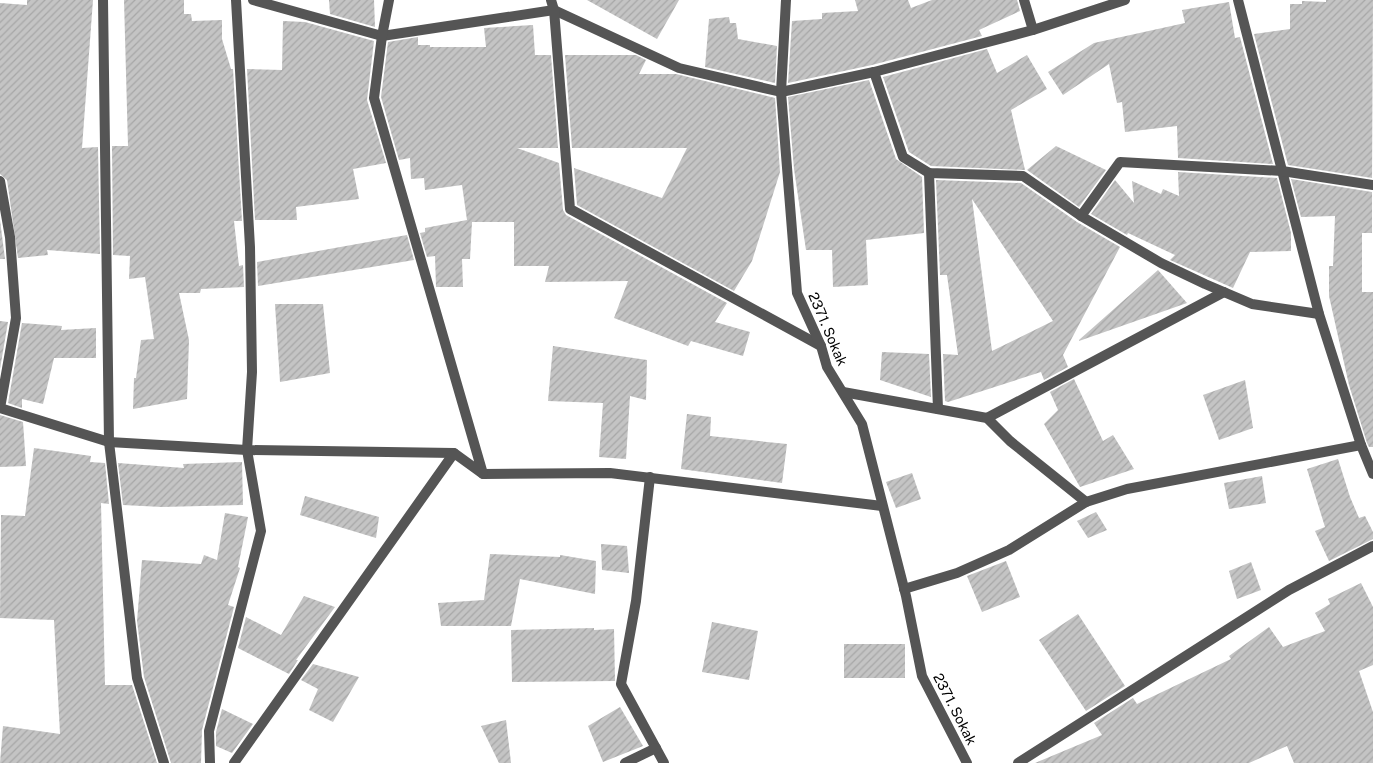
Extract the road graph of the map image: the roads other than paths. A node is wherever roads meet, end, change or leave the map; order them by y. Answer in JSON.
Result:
{"nodes":[{"id":1,"x":102,"y":0,"type":"edge"},
{"id":2,"x":236,"y":0,"type":"edge"},
{"id":3,"x":254,"y":0,"type":"edge"},
{"id":4,"x":389,"y":0,"type":"edge"},
{"id":5,"x":560,"y":0,"type":"edge"},
{"id":6,"x":786,"y":0,"type":"edge"},
{"id":7,"x":1024,"y":0,"type":"edge"},
{"id":8,"x":1125,"y":0,"type":"edge"},
{"id":9,"x":1238,"y":0,"type":"edge"},
{"id":10,"x":552,"y":5,"type":"edge"},
{"id":11,"x":1033,"y":30,"type":"junction"},
{"id":12,"x":382,"y":36,"type":"junction"},
{"id":13,"x":874,"y":72,"type":"junction"},
{"id":14,"x":781,"y":92,"type":"junction"},
{"id":15,"x":1282,"y":171,"type":"junction"},
{"id":16,"x":929,"y":173,"type":"junction"},
{"id":17,"x":0,"y":180,"type":"edge"},
{"id":18,"x":1373,"y":185,"type":"edge"},
{"id":19,"x":1081,"y":216,"type":"junction"},
{"id":20,"x":1224,"y":292,"type":"junction"},
{"id":21,"x":1319,"y":314,"type":"junction"},
{"id":22,"x":821,"y":346,"type":"junction"},
{"id":23,"x":843,"y":392,"type":"junction"},
{"id":24,"x":0,"y":408,"type":"edge"},
{"id":25,"x":938,"y":409,"type":"junction"},
{"id":26,"x":987,"y":418,"type":"junction"},
{"id":27,"x":109,"y":442,"type":"junction"},
{"id":28,"x":1361,"y":445,"type":"junction"},
{"id":29,"x":247,"y":450,"type":"junction"},
{"id":30,"x":454,"y":453,"type":"junction"},
{"id":31,"x":483,"y":474,"type":"junction"},
{"id":32,"x":1373,"y":474,"type":"edge"},
{"id":33,"x":650,"y":478,"type":"junction"},
{"id":34,"x":1086,"y":502,"type":"junction"},
{"id":35,"x":882,"y":506,"type":"junction"},
{"id":36,"x":1373,"y":546,"type":"edge"},
{"id":37,"x":904,"y":589,"type":"junction"},
{"id":38,"x":656,"y":748,"type":"junction"},
{"id":39,"x":164,"y":763,"type":"edge"},
{"id":40,"x":210,"y":763,"type":"edge"},
{"id":41,"x":234,"y":763,"type":"edge"},
{"id":42,"x":625,"y":763,"type":"edge"},
{"id":43,"x":664,"y":763,"type":"edge"},
{"id":44,"x":967,"y":763,"type":"edge"},
{"id":45,"x":1018,"y":763,"type":"edge"}],
"edges":[{"from":1,"to":27,"type":"street"},
{"from":2,"to":29,"type":"street"},
{"from":3,"to":12,"type":"street"},
{"from":4,"to":12,"type":"street"},
{"from":5,"to":10,"type":"street"},
{"from":6,"to":14,"type":"street","name":"2371. Sokak"},
{"from":7,"to":11,"type":"street"},
{"from":8,"to":11,"type":"street"},
{"from":9,"to":15,"type":"street"},
{"from":10,"to":12,"type":"street"},
{"from":10,"to":14,"type":"street"},
{"from":10,"to":22,"type":"street"},
{"from":11,"to":13,"type":"street"},
{"from":12,"to":31,"type":"street"},
{"from":13,"to":14,"type":"street"},
{"from":13,"to":16,"type":"street"},
{"from":14,"to":22,"type":"street","name":"2371. Sokak"},
{"from":15,"to":18,"type":"street"},
{"from":15,"to":19,"type":"street"},
{"from":15,"to":21,"type":"street"},
{"from":16,"to":19,"type":"street"},
{"from":16,"to":25,"type":"street"},
{"from":17,"to":24,"type":"street"},
{"from":19,"to":20,"type":"street"},
{"from":20,"to":21,"type":"street"},
{"from":20,"to":26,"type":"street"},
{"from":21,"to":28,"type":"street"},
{"from":22,"to":23,"type":"street","name":"2371. Sokak"},
{"from":23,"to":25,"type":"street"},
{"from":23,"to":35,"type":"street","name":"2371. Sokak"},
{"from":24,"to":27,"type":"street"},
{"from":25,"to":26,"type":"street"},
{"from":26,"to":34,"type":"street"},
{"from":27,"to":29,"type":"street"},
{"from":27,"to":39,"type":"street"},
{"from":28,"to":32,"type":"street"},
{"from":28,"to":34,"type":"street"},
{"from":29,"to":30,"type":"street"},
{"from":29,"to":40,"type":"street"},
{"from":30,"to":31,"type":"street"},
{"from":30,"to":41,"type":"street"},
{"from":31,"to":33,"type":"street"},
{"from":33,"to":35,"type":"street"},
{"from":33,"to":38,"type":"street"},
{"from":34,"to":37,"type":"street"},
{"from":35,"to":37,"type":"street","name":"2371. Sokak"},
{"from":36,"to":45,"type":"street"},
{"from":37,"to":44,"type":"street","name":"2371. Sokak"},
{"from":38,"to":42,"type":"street"},
{"from":38,"to":43,"type":"street"}]}
